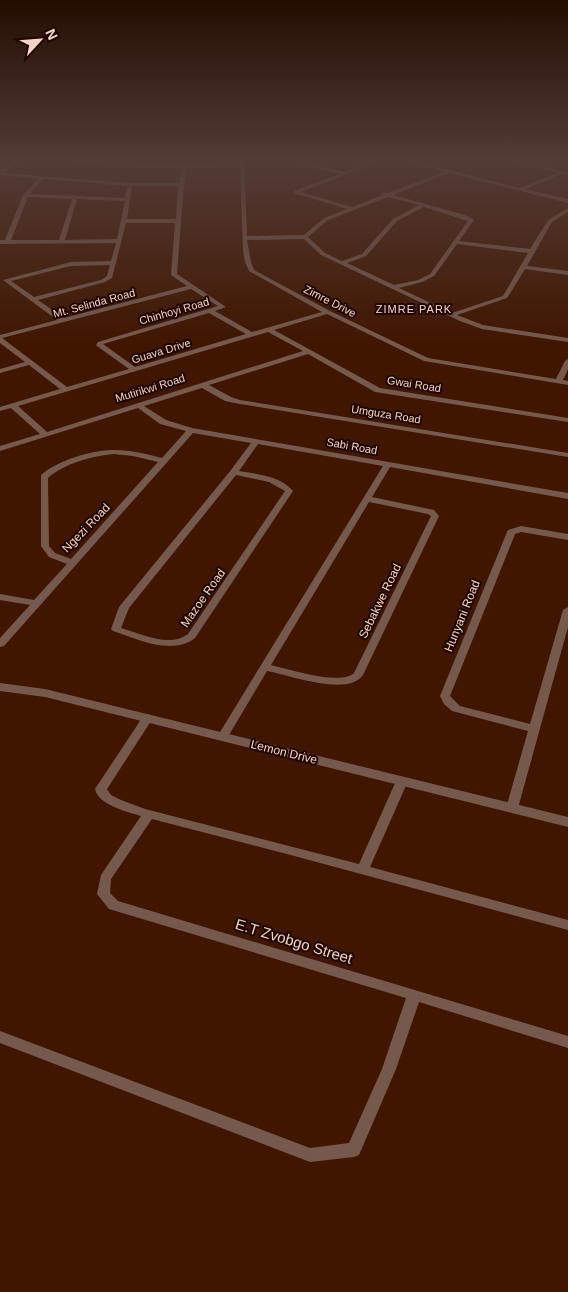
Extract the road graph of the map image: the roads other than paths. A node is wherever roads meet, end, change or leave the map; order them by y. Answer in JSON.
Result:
{"nodes":[{"id":1,"x":16,"y":220,"type":"edge"},
{"id":2,"x":68,"y":220,"type":"edge"},
{"id":3,"x":244,"y":220,"type":"edge"},
{"id":4,"x":324,"y":220,"type":"edge"},
{"id":5,"x":395,"y":220,"type":"edge"},
{"id":6,"x":471,"y":220,"type":"edge"},
{"id":7,"x":550,"y":220,"type":"edge"},
{"id":8,"x":124,"y":221,"type":"joint"},
{"id":9,"x":179,"y":221,"type":"joint"},
{"id":10,"x":304,"y":237,"type":"junction"},
{"id":11,"x":245,"y":238,"type":"junction"},
{"id":12,"x":118,"y":241,"type":"junction"},
{"id":13,"x":0,"y":242,"type":"edge"},
{"id":14,"x":7,"y":242,"type":"junction"},
{"id":15,"x":61,"y":242,"type":"junction"},
{"id":16,"x":457,"y":242,"type":"junction"},
{"id":17,"x":530,"y":251,"type":"junction"},
{"id":18,"x":114,"y":263,"type":"junction"},
{"id":19,"x":341,"y":263,"type":"junction"},
{"id":20,"x":523,"y":267,"type":"junction"},
{"id":21,"x":568,"y":272,"type":"edge"},
{"id":22,"x":192,"y":287,"type":"junction"},
{"id":23,"x":394,"y":287,"type":"junction"},
{"id":24,"x":33,"y":300,"type":"junction"},
{"id":25,"x":212,"y":312,"type":"junction"},
{"id":26,"x":328,"y":312,"type":"junction"},
{"id":27,"x":451,"y":315,"type":"junction"},
{"id":28,"x":63,"y":321,"type":"junction"},
{"id":29,"x":269,"y":330,"type":"junction"},
{"id":30,"x":252,"y":335,"type":"junction"},
{"id":31,"x":0,"y":339,"type":"edge"},
{"id":32,"x":568,"y":340,"type":"edge"},
{"id":33,"x":308,"y":352,"type":"junction"},
{"id":34,"x":568,"y":361,"type":"edge"},
{"id":35,"x":29,"y":363,"type":"junction"},
{"id":36,"x":135,"y":370,"type":"junction"},
{"id":37,"x":0,"y":371,"type":"edge"},
{"id":38,"x":559,"y":381,"type":"junction"},
{"id":39,"x":568,"y":382,"type":"edge"},
{"id":40,"x":203,"y":385,"type":"junction"},
{"id":41,"x":66,"y":390,"type":"junction"},
{"id":42,"x":138,"y":405,"type":"junction"},
{"id":43,"x":13,"y":406,"type":"junction"},
{"id":44,"x":0,"y":409,"type":"edge"},
{"id":45,"x":568,"y":420,"type":"edge"},
{"id":46,"x":191,"y":430,"type":"junction"},
{"id":47,"x":45,"y":434,"type":"junction"},
{"id":48,"x":256,"y":441,"type":"junction"},
{"id":49,"x":0,"y":448,"type":"edge"},
{"id":50,"x":568,"y":455,"type":"edge"},
{"id":51,"x":164,"y":461,"type":"junction"},
{"id":52,"x":388,"y":464,"type":"junction"},
{"id":53,"x":234,"y":472,"type":"junction"},
{"id":54,"x":568,"y":496,"type":"edge"},
{"id":55,"x":368,"y":500,"type":"junction"},
{"id":56,"x":568,"y":537,"type":"edge"},
{"id":57,"x":71,"y":562,"type":"junction"},
{"id":58,"x":0,"y":597,"type":"edge"},
{"id":59,"x":35,"y":603,"type":"junction"},
{"id":60,"x":568,"y":610,"type":"edge"},
{"id":61,"x":0,"y":644,"type":"edge"},
{"id":62,"x":265,"y":667,"type":"junction"},
{"id":63,"x":0,"y":687,"type":"edge"},
{"id":64,"x":148,"y":718,"type":"junction"},
{"id":65,"x":533,"y":728,"type":"junction"},
{"id":66,"x":222,"y":737,"type":"junction"},
{"id":67,"x":402,"y":781,"type":"junction"},
{"id":68,"x":512,"y":808,"type":"junction"},
{"id":69,"x":149,"y":814,"type":"junction"},
{"id":70,"x":568,"y":822,"type":"edge"},
{"id":71,"x":363,"y":868,"type":"junction"},
{"id":72,"x":568,"y":925,"type":"edge"},
{"id":73,"x":414,"y":996,"type":"junction"},
{"id":74,"x":0,"y":1037,"type":"edge"},
{"id":75,"x":568,"y":1042,"type":"edge"}],
"edges":[{"from":1,"to":14,"type":"street"},
{"from":2,"to":15,"type":"street"},
{"from":3,"to":11,"type":"street","name":"Zimre Drive"},
{"from":4,"to":10,"type":"street"},
{"from":5,"to":19,"type":"street"},
{"from":6,"to":16,"type":"street"},
{"from":7,"to":17,"type":"street"},
{"from":8,"to":9,"type":"street"},
{"from":8,"to":12,"type":"street"},
{"from":9,"to":22,"type":"street","name":"Chinhoyi Road"},
{"from":10,"to":11,"type":"street"},
{"from":10,"to":19,"type":"street"},
{"from":11,"to":26,"type":"street","name":"Zimre Drive"},
{"from":12,"to":15,"type":"street"},
{"from":12,"to":18,"type":"street"},
{"from":13,"to":14,"type":"street"},
{"from":14,"to":15,"type":"street"},
{"from":16,"to":17,"type":"street"},
{"from":16,"to":23,"type":"street"},
{"from":17,"to":20,"type":"street"},
{"from":18,"to":24,"type":"street"},
{"from":18,"to":24,"type":"street"},
{"from":19,"to":23,"type":"street"},
{"from":20,"to":21,"type":"street"},
{"from":20,"to":27,"type":"street"},
{"from":22,"to":25,"type":"street","name":"Chinhoyi Road"},
{"from":22,"to":28,"type":"street","name":"Mt. Selinda Road"},
{"from":23,"to":27,"type":"street"},
{"from":24,"to":28,"type":"street"},
{"from":25,"to":30,"type":"street"},
{"from":25,"to":36,"type":"street","name":"Chinhoyi Road"},
{"from":26,"to":29,"type":"street","name":"Guava Drive"},
{"from":26,"to":38,"type":"street","name":"Zimre Drive"},
{"from":27,"to":32,"type":"street"},
{"from":28,"to":31,"type":"street","name":"Mt. Selinda Road"},
{"from":29,"to":30,"type":"street","name":"Guava Drive"},
{"from":29,"to":33,"type":"street","name":"Gwai Road"},
{"from":30,"to":36,"type":"street","name":"Guava Drive"},
{"from":31,"to":35,"type":"street"},
{"from":33,"to":40,"type":"street","name":"Mutirikwi Road"},
{"from":33,"to":45,"type":"street","name":"Gwai Road"},
{"from":34,"to":38,"type":"street"},
{"from":35,"to":37,"type":"street"},
{"from":35,"to":41,"type":"street"},
{"from":36,"to":41,"type":"street","name":"Guava Drive"},
{"from":38,"to":39,"type":"street","name":"Zimre Drive"},
{"from":40,"to":42,"type":"street","name":"Mutirikwi Road"},
{"from":40,"to":50,"type":"street","name":"Umguza Road"},
{"from":41,"to":43,"type":"street","name":"Guava Drive"},
{"from":42,"to":46,"type":"street","name":"Sabi Road"},
{"from":42,"to":47,"type":"street","name":"Mutirikwi Road"},
{"from":43,"to":44,"type":"street","name":"Guava Drive"},
{"from":43,"to":47,"type":"street"},
{"from":46,"to":48,"type":"street","name":"Sabi Road"},
{"from":46,"to":51,"type":"street","name":"Ngezi Road"},
{"from":47,"to":49,"type":"street","name":"Mutirikwi Road"},
{"from":48,"to":52,"type":"street","name":"Sabi Road"},
{"from":48,"to":53,"type":"street","name":"Mazoe Road"},
{"from":51,"to":57,"type":"street","name":"Ngezi Road"},
{"from":51,"to":57,"type":"street"},
{"from":52,"to":54,"type":"street","name":"Sabi Road"},
{"from":52,"to":55,"type":"street"},
{"from":53,"to":53,"type":"street","name":"Mazoe Road"},
{"from":55,"to":62,"type":"street"},
{"from":55,"to":62,"type":"street","name":"Sebakwe Road"},
{"from":56,"to":65,"type":"street","name":"Hunyani Road"},
{"from":57,"to":59,"type":"street","name":"Ngezi Road"},
{"from":58,"to":59,"type":"street"},
{"from":59,"to":61,"type":"street","name":"Ngezi Road"},
{"from":60,"to":65,"type":"street"},
{"from":62,"to":66,"type":"street"},
{"from":63,"to":64,"type":"street","name":"Lemon Drive"},
{"from":64,"to":66,"type":"street","name":"Lemon Drive"},
{"from":64,"to":69,"type":"street"},
{"from":65,"to":68,"type":"street"},
{"from":66,"to":67,"type":"street","name":"Lemon Drive"},
{"from":67,"to":68,"type":"street","name":"Lemon Drive"},
{"from":67,"to":71,"type":"street"},
{"from":68,"to":70,"type":"street","name":"Lemon Drive"},
{"from":69,"to":71,"type":"street"},
{"from":69,"to":73,"type":"street","name":"E.T Zvobgo Street"},
{"from":71,"to":72,"type":"street"},
{"from":73,"to":74,"type":"street"},
{"from":73,"to":75,"type":"street","name":"E.T Zvobgo Street"}]}
